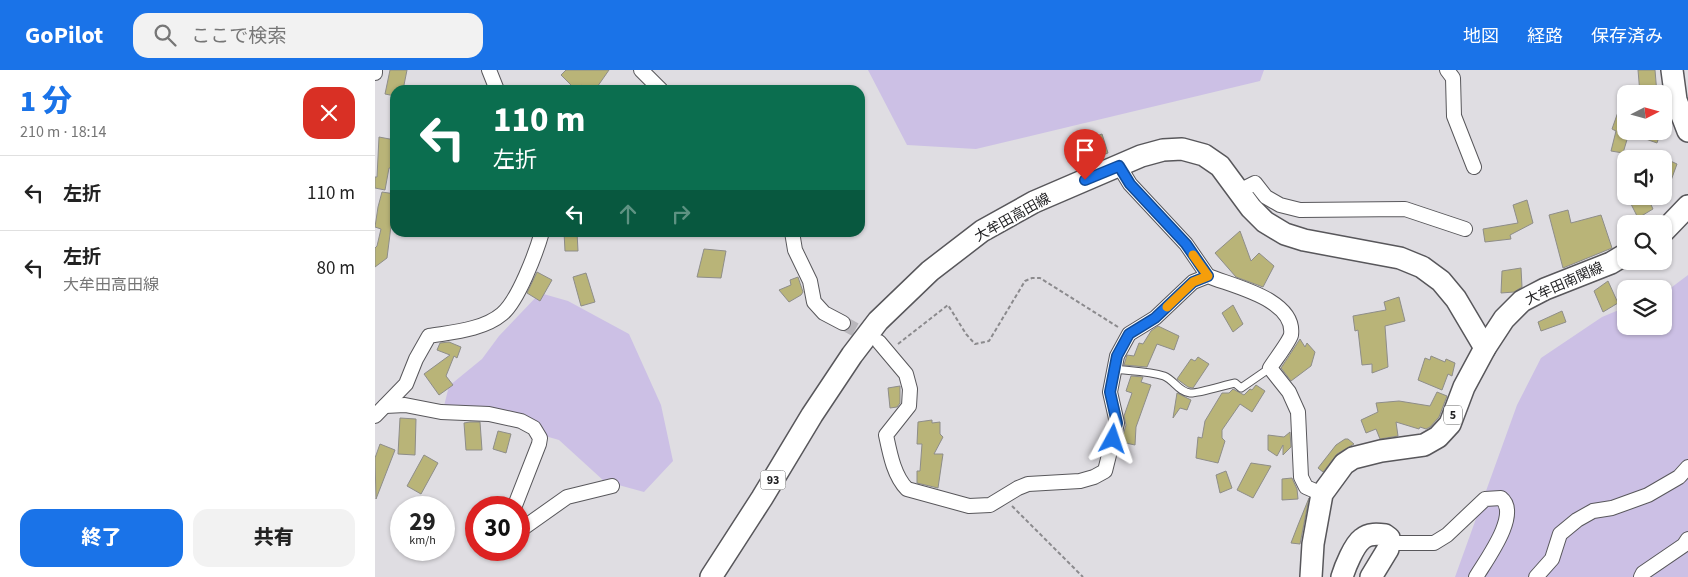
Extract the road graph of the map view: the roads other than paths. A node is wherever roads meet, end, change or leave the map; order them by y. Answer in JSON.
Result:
{"nodes":[{"id":1,"x":489,"y":70,"type":"edge"},
{"id":2,"x":641,"y":70,"type":"edge"},
{"id":3,"x":1447,"y":70,"type":"edge"},
{"id":4,"x":1672,"y":70,"type":"edge"},
{"id":5,"x":495,"y":85,"type":"edge"},
{"id":6,"x":656,"y":85,"type":"edge"},
{"id":7,"x":1688,"y":131,"type":"edge"},
{"id":8,"x":1119,"y":166,"type":"junction"},
{"id":9,"x":1474,"y":167,"type":"dead end"},
{"id":10,"x":1239,"y":191,"type":"junction"},
{"id":11,"x":1688,"y":206,"type":"edge"},
{"id":12,"x":1672,"y":223,"type":"edge"},
{"id":13,"x":1465,"y":229,"type":"dead end"},
{"id":14,"x":541,"y":237,"type":"edge"},
{"id":15,"x":793,"y":237,"type":"edge"},
{"id":16,"x":1617,"y":259,"type":"edge"},
{"id":17,"x":1208,"y":276,"type":"junction"},
{"id":18,"x":843,"y":323,"type":"tunnel mouth"},
{"id":19,"x":883,"y":347,"type":"tunnel mouth"},
{"id":20,"x":1485,"y":348,"type":"junction"},
{"id":21,"x":1114,"y":368,"type":"junction"},
{"id":22,"x":1270,"y":368,"type":"junction"},
{"id":23,"x":380,"y":411,"type":"edge"},
{"id":24,"x":1688,"y":467,"type":"edge"},
{"id":25,"x":612,"y":486,"type":"dead end"},
{"id":26,"x":1321,"y":494,"type":"junction"},
{"id":27,"x":520,"y":496,"type":"edge"},
{"id":28,"x":530,"y":523,"type":"edge"},
{"id":29,"x":1688,"y":539,"type":"edge"},
{"id":30,"x":1389,"y":543,"type":"junction"},
{"id":31,"x":711,"y":577,"type":"edge"},
{"id":32,"x":1311,"y":577,"type":"edge"},
{"id":33,"x":1342,"y":577,"type":"edge"},
{"id":34,"x":1371,"y":577,"type":"edge"},
{"id":35,"x":1476,"y":577,"type":"edge"},
{"id":36,"x":1536,"y":577,"type":"edge"},
{"id":37,"x":1641,"y":577,"type":"edge"}],
"edges":[{"from":1,"to":5,"type":"street"},
{"from":2,"to":6,"type":"street"},
{"from":3,"to":9,"type":"street"},
{"from":4,"to":7,"type":"main road"},
{"from":8,"to":10,"type":"main road","name":"大牟田高田線","number":"93"},
{"from":8,"to":17,"type":"street"},
{"from":8,"to":31,"type":"main road","name":"大牟田高田線","number":"93"},
{"from":10,"to":13,"type":"street"},
{"from":10,"to":20,"type":"main road","name":"大牟田高田線","number":"93"},
{"from":11,"to":12,"type":"main road"},
{"from":14,"to":23,"type":"street"},
{"from":15,"to":18,"type":"street"},
{"from":16,"to":20,"type":"main road","name":"大牟田南関線","number":"5"},
{"from":17,"to":21,"type":"street"},
{"from":17,"to":22,"type":"street"},
{"from":19,"to":21,"type":"street"},
{"from":20,"to":26,"type":"main road","name":"大牟田南関線","number":"5"},
{"from":21,"to":22,"type":"lane"},
{"from":22,"to":26,"type":"street"},
{"from":23,"to":27,"type":"street"},
{"from":24,"to":36,"type":"street"},
{"from":25,"to":28,"type":"street"},
{"from":26,"to":32,"type":"main road","name":"大牟田南関線","number":"5"},
{"from":29,"to":37,"type":"street"},
{"from":30,"to":33,"type":"main road"},
{"from":30,"to":34,"type":"main road"},
{"from":30,"to":35,"type":"street"}]}
